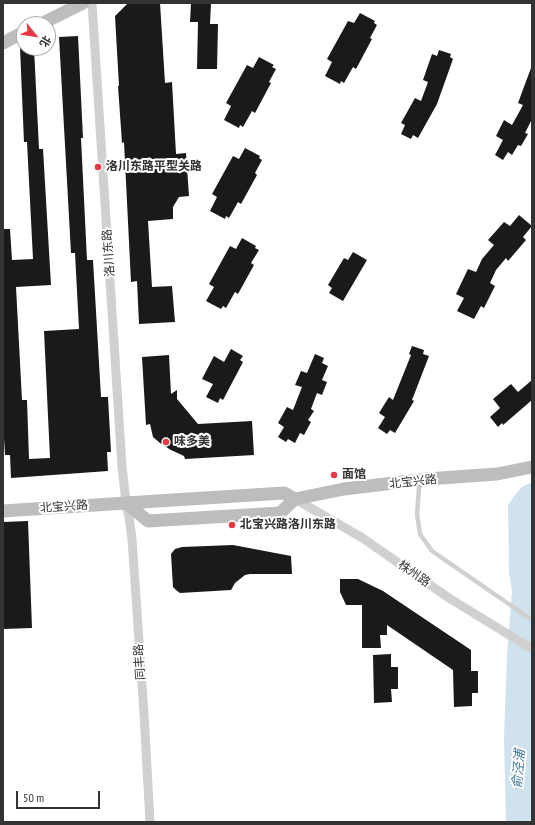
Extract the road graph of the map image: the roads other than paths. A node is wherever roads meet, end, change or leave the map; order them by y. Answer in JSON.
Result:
{"nodes":[{"id":1,"x":83,"y":3,"type":"edge"},
{"id":2,"x":92,"y":3,"type":"edge"},
{"id":3,"x":56,"y":16,"type":"edge"},
{"id":4,"x":16,"y":36,"type":"edge"},
{"id":5,"x":3,"y":43,"type":"edge"},
{"id":6,"x":532,"y":467,"type":"edge"},
{"id":7,"x":427,"y":480,"type":"junction"},
{"id":8,"x":295,"y":499,"type":"junction"},
{"id":9,"x":126,"y":503,"type":"junction"},
{"id":10,"x":3,"y":511,"type":"edge"},
{"id":11,"x":532,"y":620,"type":"edge"},
{"id":12,"x":532,"y":649,"type":"edge"},
{"id":13,"x":150,"y":822,"type":"edge"}],
"edges":[{"from":1,"to":3,"type":"street"},
{"from":2,"to":9,"type":"street","name":"洛川东路"},
{"from":4,"to":5,"type":"street"},
{"from":6,"to":7,"type":"street","name":"北宝兴路"},
{"from":7,"to":8,"type":"street","name":"北宝兴路"},
{"from":7,"to":11,"type":"lane"},
{"from":8,"to":9,"type":"street","name":"北宝兴路"},
{"from":8,"to":9,"type":"street"},
{"from":8,"to":12,"type":"street","name":"株州路"},
{"from":9,"to":10,"type":"street","name":"北宝兴路"},
{"from":9,"to":13,"type":"street","name":"同丰路"}]}
